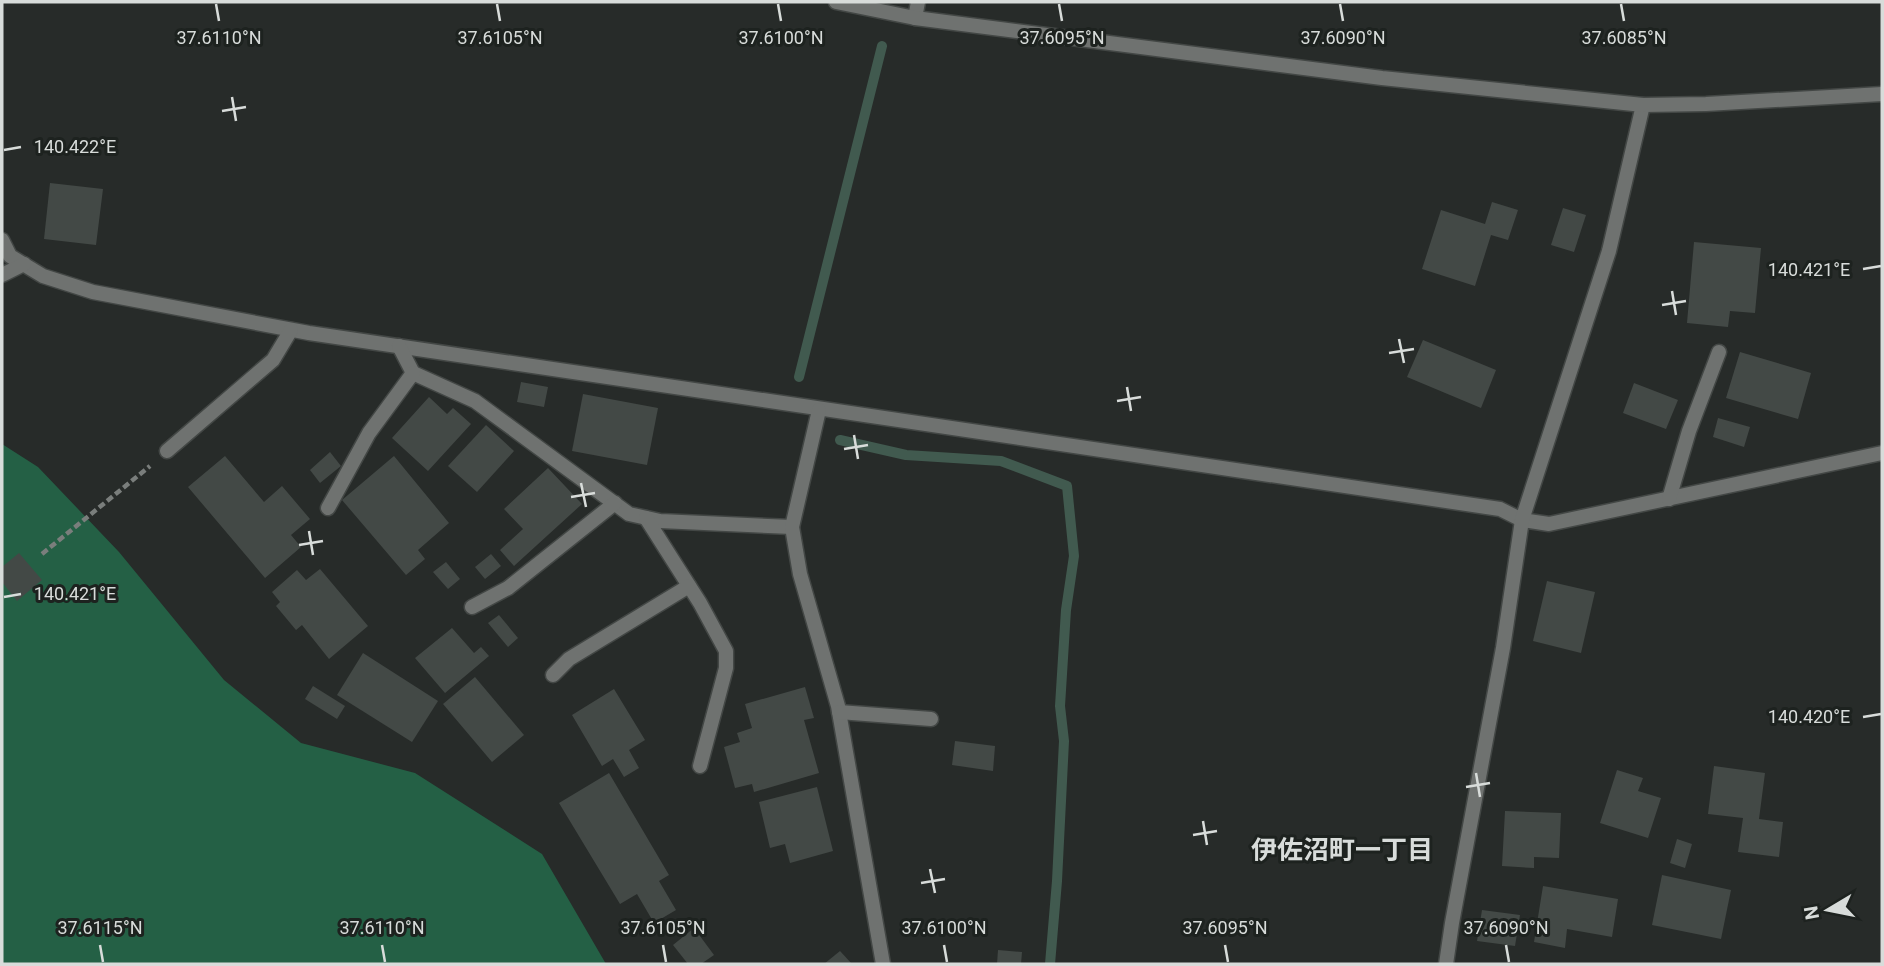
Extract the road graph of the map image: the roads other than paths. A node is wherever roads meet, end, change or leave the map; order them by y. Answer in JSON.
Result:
{"nodes":[{"id":1,"x":836,"y":2,"type":"edge"},
{"id":2,"x":918,"y":2,"type":"edge"},
{"id":3,"x":915,"y":18,"type":"junction"},
{"id":4,"x":1882,"y":94,"type":"edge"},
{"id":5,"x":1643,"y":105,"type":"junction"},
{"id":6,"x":2,"y":240,"type":"edge"},
{"id":7,"x":24,"y":264,"type":"junction"},
{"id":8,"x":2,"y":275,"type":"edge"},
{"id":9,"x":291,"y":330,"type":"junction"},
{"id":10,"x":399,"y":346,"type":"junction"},
{"id":11,"x":1719,"y":352,"type":"dead end"},
{"id":12,"x":413,"y":373,"type":"junction"},
{"id":13,"x":819,"y":410,"type":"junction"},
{"id":14,"x":167,"y":451,"type":"road end"},
{"id":15,"x":1882,"y":453,"type":"edge"},
{"id":16,"x":1669,"y":499,"type":"junction"},
{"id":17,"x":615,"y":503,"type":"junction"},
{"id":18,"x":328,"y":508,"type":"dead end"},
{"id":19,"x":646,"y":518,"type":"junction"},
{"id":20,"x":1522,"y":520,"type":"junction"},
{"id":21,"x":792,"y":527,"type":"junction"},
{"id":22,"x":689,"y":586,"type":"junction"},
{"id":23,"x":472,"y":607,"type":"dead end"},
{"id":24,"x":553,"y":675,"type":"dead end"},
{"id":25,"x":839,"y":712,"type":"junction"},
{"id":26,"x":931,"y":719,"type":"dead end"},
{"id":27,"x":700,"y":766,"type":"dead end"},
{"id":28,"x":883,"y":964,"type":"edge"},
{"id":29,"x":1446,"y":964,"type":"edge"}],
"edges":[{"from":1,"to":3,"type":"street"},
{"from":2,"to":3,"type":"street"},
{"from":3,"to":5,"type":"street"},
{"from":4,"to":5,"type":"street"},
{"from":5,"to":20,"type":"street"},
{"from":6,"to":7,"type":"street"},
{"from":7,"to":8,"type":"street"},
{"from":7,"to":9,"type":"street"},
{"from":9,"to":10,"type":"street"},
{"from":9,"to":14,"type":"street"},
{"from":10,"to":12,"type":"street"},
{"from":10,"to":13,"type":"street"},
{"from":11,"to":16,"type":"street"},
{"from":12,"to":17,"type":"street"},
{"from":12,"to":18,"type":"street"},
{"from":13,"to":20,"type":"street"},
{"from":13,"to":21,"type":"street"},
{"from":15,"to":16,"type":"street"},
{"from":16,"to":20,"type":"street"},
{"from":17,"to":19,"type":"street"},
{"from":17,"to":23,"type":"street"},
{"from":19,"to":21,"type":"street"},
{"from":19,"to":22,"type":"street"},
{"from":20,"to":29,"type":"street"},
{"from":21,"to":25,"type":"street"},
{"from":22,"to":24,"type":"street"},
{"from":22,"to":27,"type":"street"},
{"from":25,"to":26,"type":"street"},
{"from":25,"to":28,"type":"street"}]}
